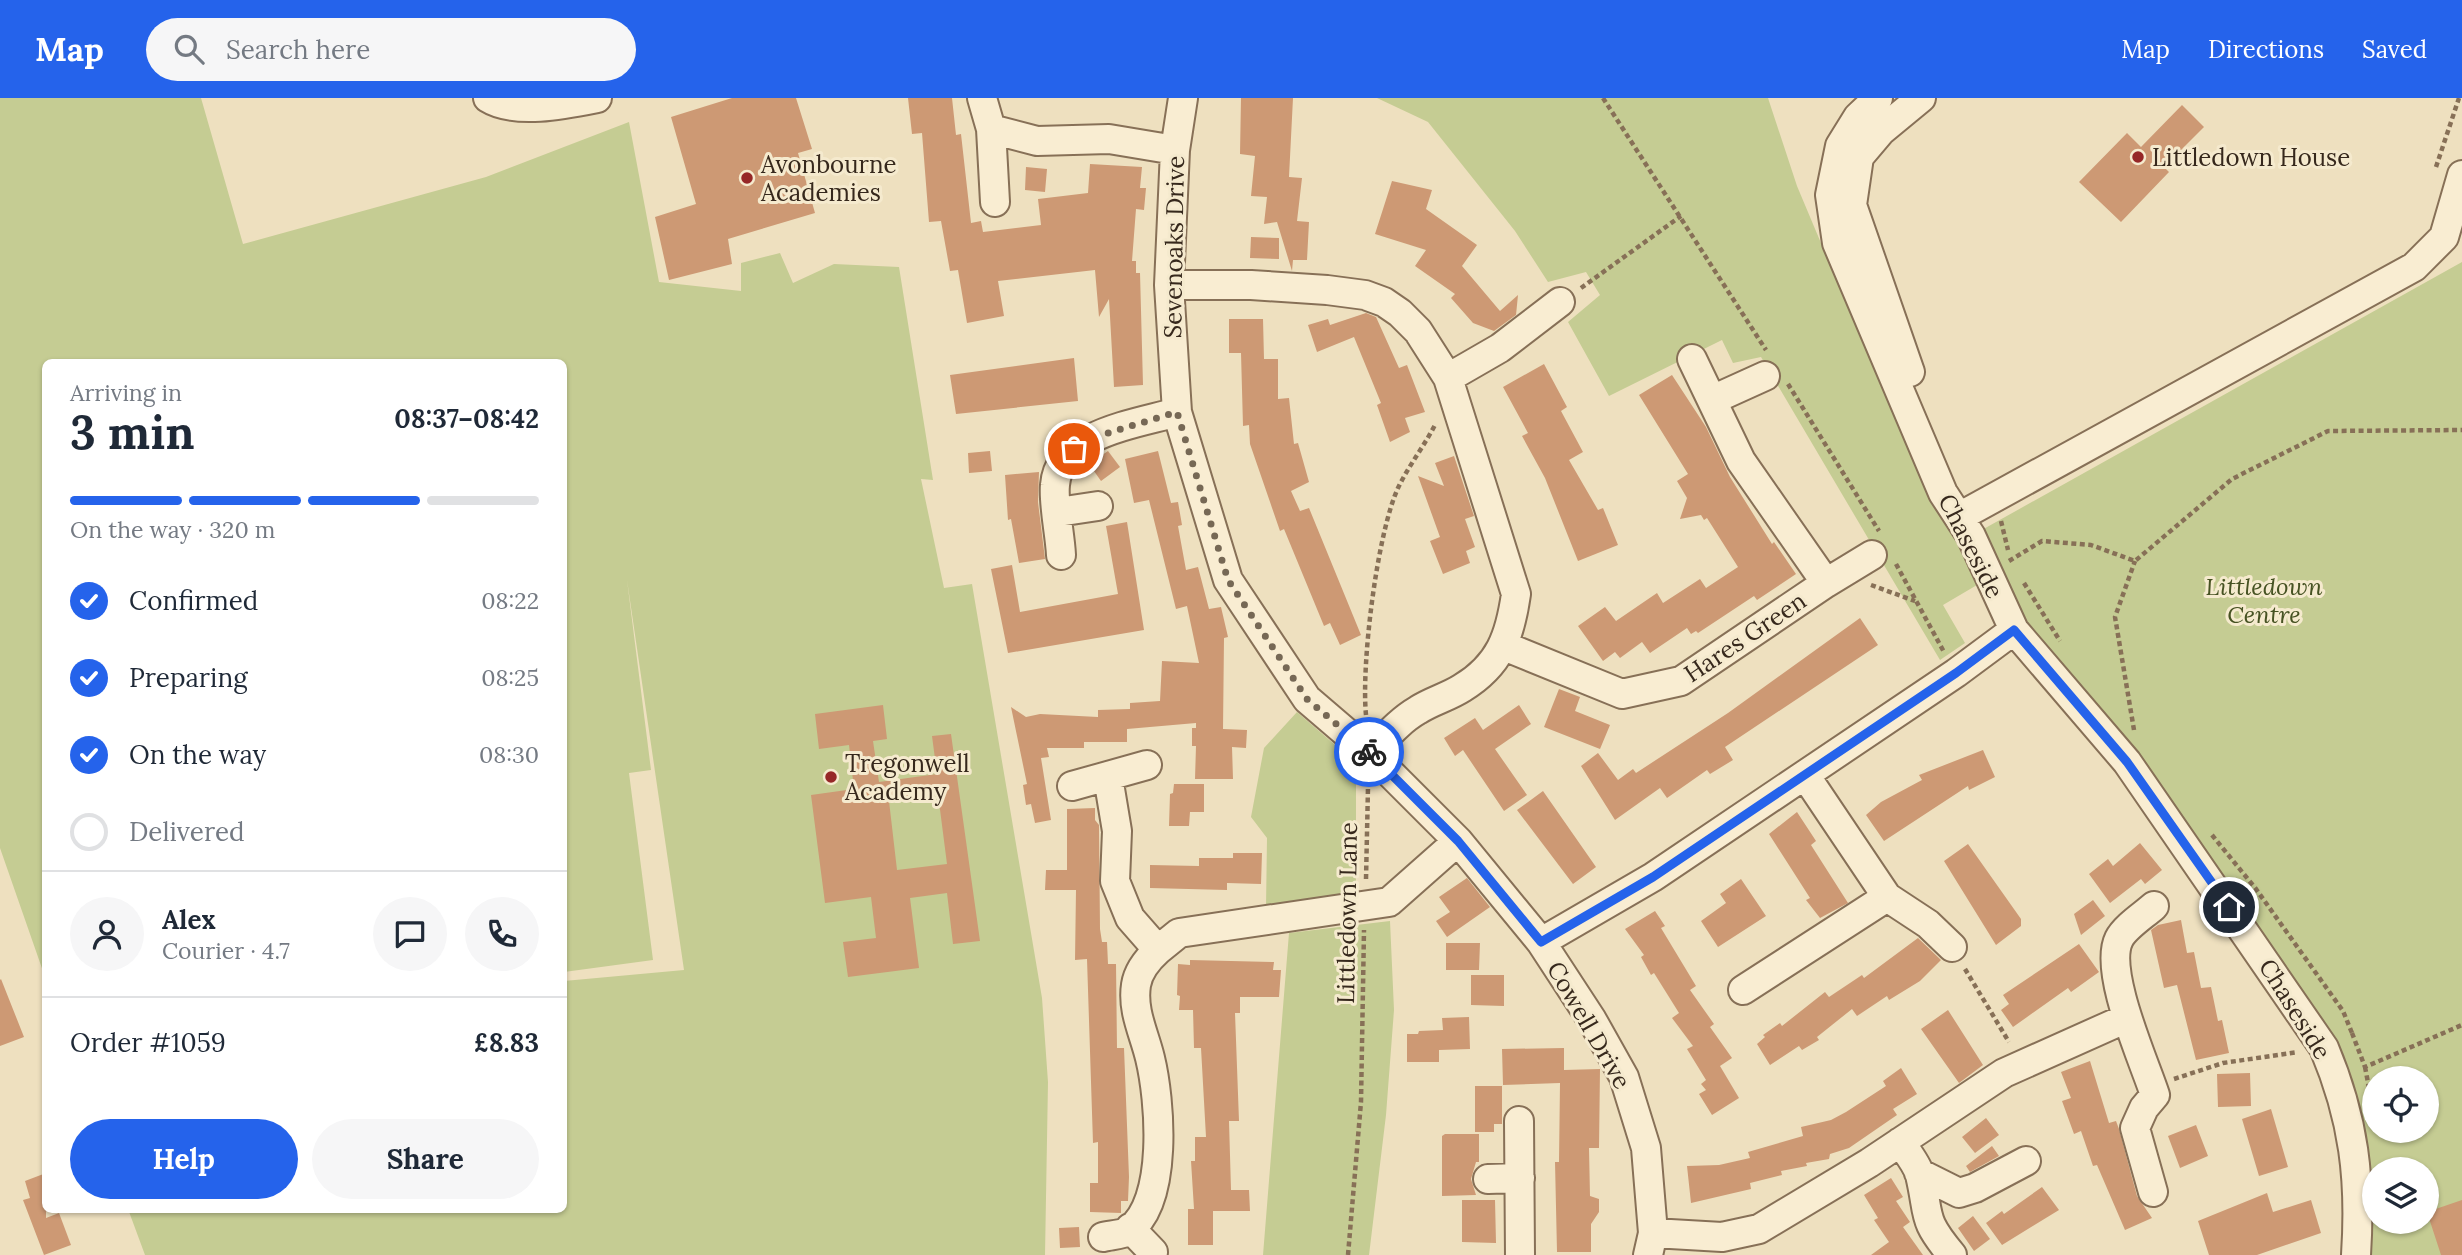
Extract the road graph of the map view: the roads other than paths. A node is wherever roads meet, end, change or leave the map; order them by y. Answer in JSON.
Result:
{"nodes":[{"id":1,"x":488,"y":98,"type":"edge"},
{"id":2,"x":597,"y":98,"type":"edge"},
{"id":3,"x":982,"y":98,"type":"edge"},
{"id":4,"x":1183,"y":98,"type":"edge"},
{"id":5,"x":1878,"y":98,"type":"edge"},
{"id":6,"x":1921,"y":98,"type":"edge"},
{"id":7,"x":991,"y":129,"type":"junction"},
{"id":8,"x":1175,"y":150,"type":"junction"},
{"id":9,"x":2462,"y":175,"type":"edge"},
{"id":10,"x":995,"y":202,"type":"dead end"},
{"id":11,"x":1168,"y":285,"type":"junction"},
{"id":12,"x":1560,"y":302,"type":"road end"},
{"id":13,"x":1692,"y":359,"type":"dead end"},
{"id":14,"x":1765,"y":376,"type":"dead end"},
{"id":15,"x":1448,"y":378,"type":"junction"},
{"id":16,"x":1712,"y":400,"type":"junction"},
{"id":17,"x":1177,"y":412,"type":"junction"},
{"id":18,"x":1098,"y":506,"type":"dead end"},
{"id":19,"x":1059,"y":512,"type":"junction"},
{"id":20,"x":1959,"y":517,"type":"junction"},
{"id":21,"x":1061,"y":555,"type":"dead end"},
{"id":22,"x":1872,"y":555,"type":"dead end"},
{"id":23,"x":1833,"y":578,"type":"junction"},
{"id":24,"x":2014,"y":630,"type":"junction"},
{"id":25,"x":1504,"y":646,"type":"junction"},
{"id":26,"x":1370,"y":753,"type":"junction"},
{"id":27,"x":1147,"y":765,"type":"dead end"},
{"id":28,"x":1805,"y":775,"type":"junction"},
{"id":29,"x":1108,"y":777,"type":"junction"},
{"id":30,"x":1072,"y":786,"type":"dead end"},
{"id":31,"x":1458,"y":841,"type":"junction"},
{"id":32,"x":1887,"y":897,"type":"junction"},
{"id":33,"x":2154,"y":906,"type":"dead end"},
{"id":34,"x":1541,"y":942,"type":"junction"},
{"id":35,"x":1952,"y":947,"type":"road end"},
{"id":36,"x":1158,"y":950,"type":"junction"},
{"id":37,"x":1743,"y":990,"type":"dead end"},
{"id":38,"x":2127,"y":1018,"type":"junction"},
{"id":39,"x":1519,"y":1121,"type":"dead end"},
{"id":40,"x":1900,"y":1142,"type":"junction"},
{"id":41,"x":2026,"y":1161,"type":"dead end"},
{"id":42,"x":1919,"y":1173,"type":"junction"},
{"id":43,"x":1520,"y":1178,"type":"junction"},
{"id":44,"x":1488,"y":1179,"type":"dead end"},
{"id":45,"x":2153,"y":1192,"type":"dead end"},
{"id":46,"x":1130,"y":1228,"type":"junction"},
{"id":47,"x":1103,"y":1237,"type":"dead end"},
{"id":48,"x":1650,"y":1244,"type":"edge"},
{"id":49,"x":1153,"y":1252,"type":"dead end"},
{"id":50,"x":1520,"y":1255,"type":"edge"},
{"id":51,"x":1952,"y":1255,"type":"edge"},
{"id":52,"x":2356,"y":1255,"type":"edge"}],
"edges":[{"from":1,"to":2,"type":"street"},
{"from":3,"to":7,"type":"street"},
{"from":4,"to":8,"type":"street","name":"Sevenoaks Drive"},
{"from":5,"to":20,"type":"street","name":"Chaseside"},
{"from":6,"to":20,"type":"street"},
{"from":7,"to":8,"type":"street"},
{"from":7,"to":10,"type":"street"},
{"from":8,"to":11,"type":"street","name":"Sevenoaks Drive"},
{"from":9,"to":20,"type":"street"},
{"from":11,"to":15,"type":"street"},
{"from":11,"to":17,"type":"street","name":"Sevenoaks Drive"},
{"from":12,"to":15,"type":"street"},
{"from":13,"to":16,"type":"street","name":"Hares Green"},
{"from":14,"to":16,"type":"street"},
{"from":15,"to":25,"type":"street"},
{"from":16,"to":23,"type":"street","name":"Hares Green"},
{"from":17,"to":19,"type":"street"},
{"from":17,"to":26,"type":"street","name":"Sevenoaks Drive"},
{"from":18,"to":19,"type":"street"},
{"from":19,"to":21,"type":"street"},
{"from":20,"to":24,"type":"street","name":"Chaseside"},
{"from":22,"to":23,"type":"street","name":"Hares Green"},
{"from":23,"to":25,"type":"street","name":"Hares Green"},
{"from":24,"to":28,"type":"street","name":"Cowell Drive"},
{"from":24,"to":52,"type":"street","name":"Chaseside"},
{"from":25,"to":26,"type":"street"},
{"from":26,"to":31,"type":"street","name":"Sevenoaks Drive"},
{"from":27,"to":29,"type":"street"},
{"from":28,"to":32,"type":"street"},
{"from":28,"to":34,"type":"street","name":"Cowell Drive"},
{"from":29,"to":30,"type":"street"},
{"from":29,"to":36,"type":"street"},
{"from":31,"to":34,"type":"street","name":"Sevenoaks Drive"},
{"from":31,"to":36,"type":"street"},
{"from":32,"to":35,"type":"street"},
{"from":32,"to":37,"type":"street"},
{"from":33,"to":38,"type":"street"},
{"from":34,"to":48,"type":"street","name":"Cowell Drive"},
{"from":36,"to":46,"type":"street"},
{"from":38,"to":40,"type":"street"},
{"from":38,"to":45,"type":"street"},
{"from":39,"to":43,"type":"street"},
{"from":40,"to":42,"type":"street"},
{"from":40,"to":48,"type":"street"},
{"from":41,"to":42,"type":"street"},
{"from":42,"to":51,"type":"street"},
{"from":43,"to":44,"type":"street"},
{"from":43,"to":50,"type":"street"},
{"from":46,"to":47,"type":"street"},
{"from":46,"to":49,"type":"street"}]}
